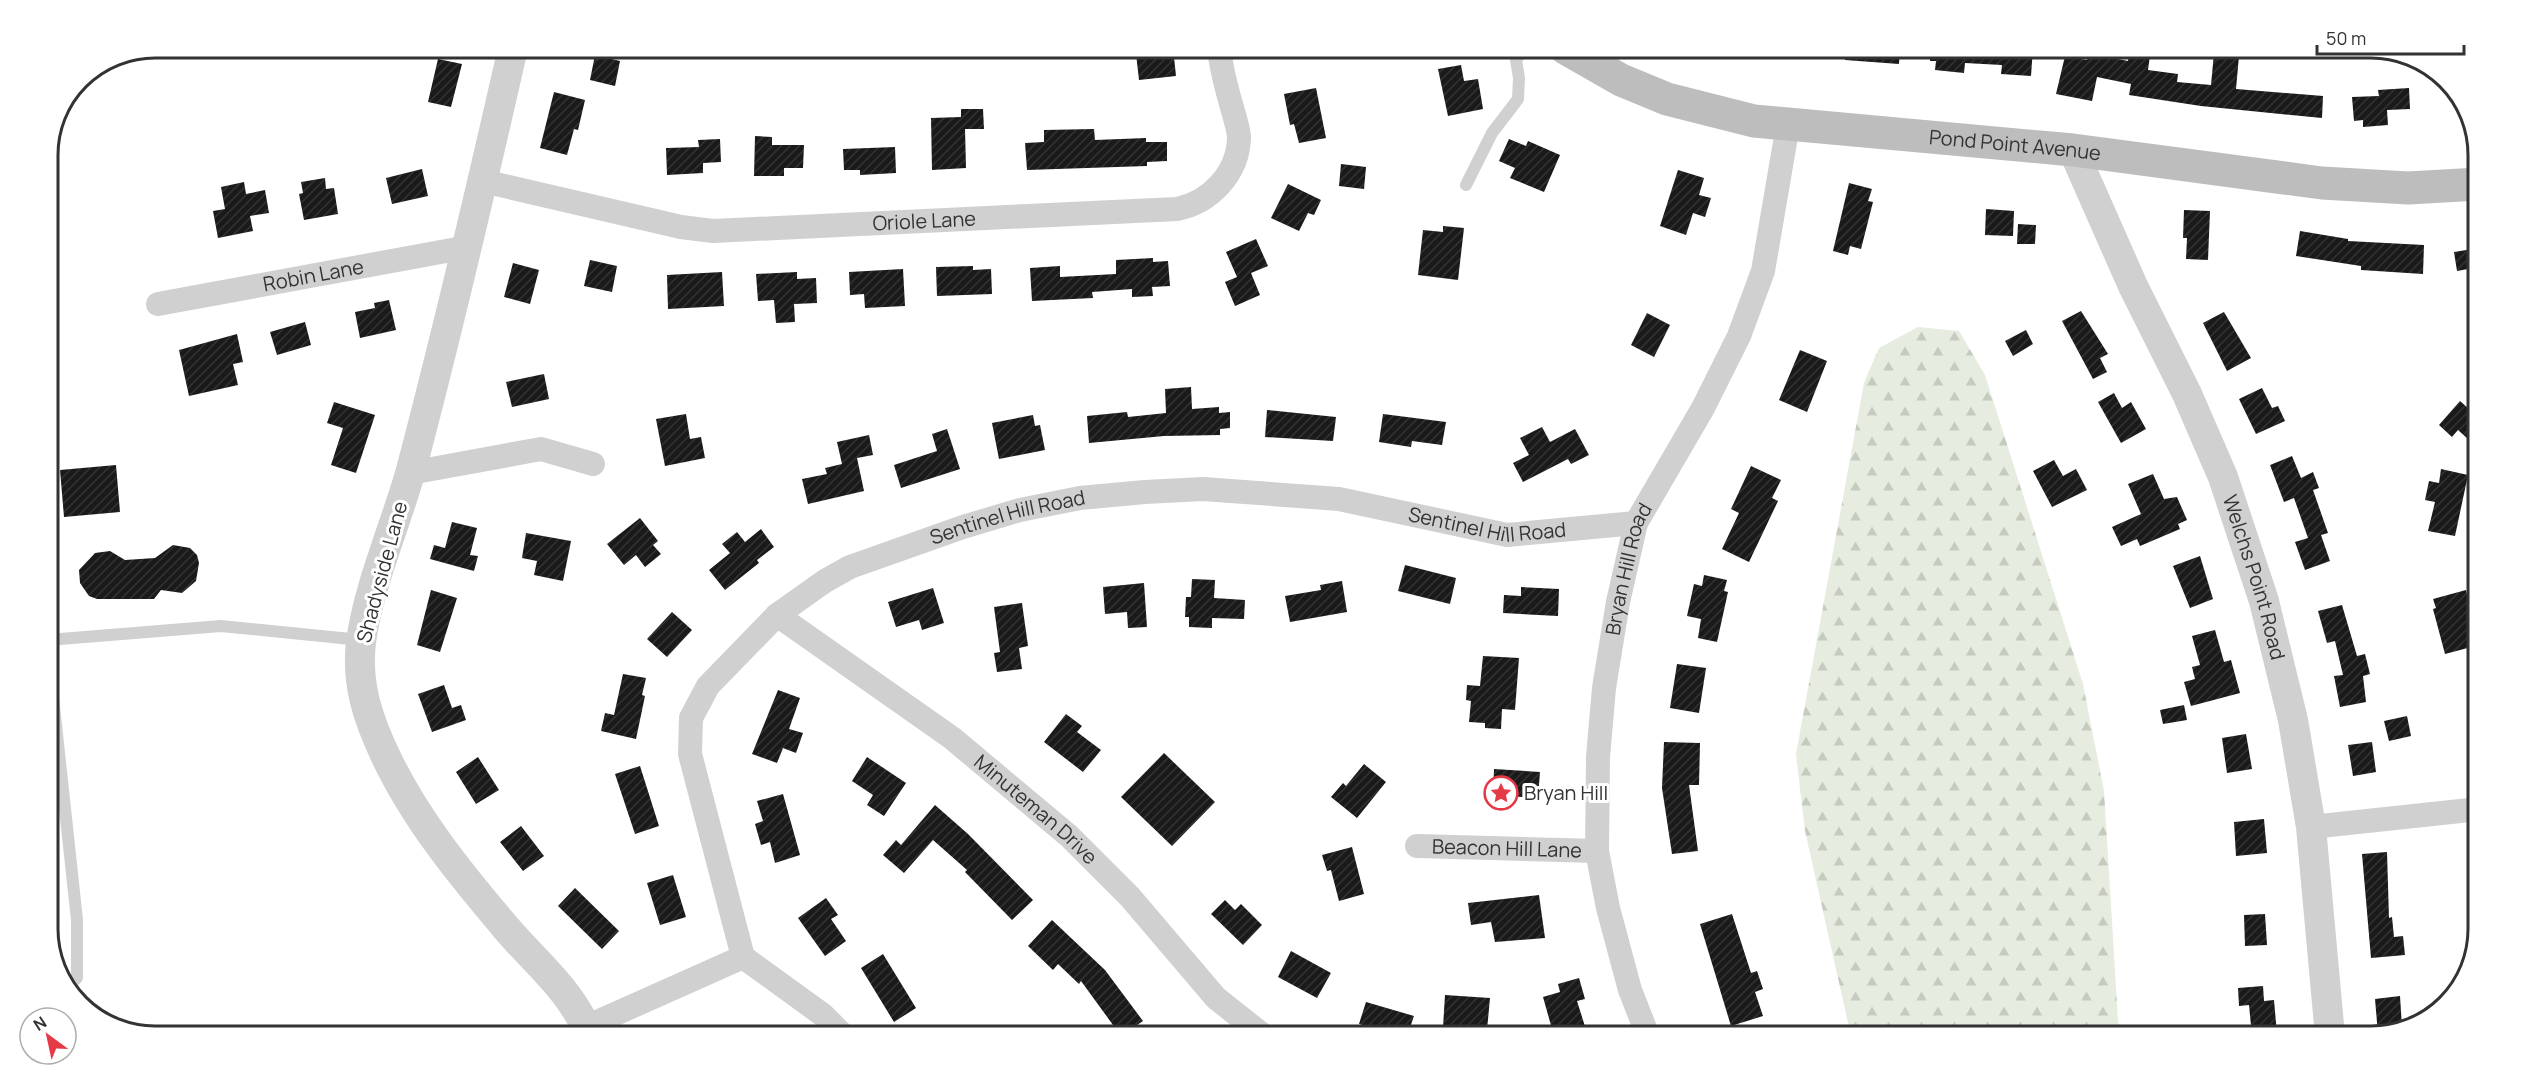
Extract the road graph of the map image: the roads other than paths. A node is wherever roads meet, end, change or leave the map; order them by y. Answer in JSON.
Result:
{"nodes":[{"id":1,"x":511,"y":58,"type":"edge"},
{"id":2,"x":1221,"y":58,"type":"edge"},
{"id":3,"x":1518,"y":58,"type":"edge"},
{"id":4,"x":1582,"y":58,"type":"edge"},
{"id":5,"x":1788,"y":124,"type":"junction"},
{"id":6,"x":2073,"y":150,"type":"junction"},
{"id":7,"x":483,"y":181,"type":"junction"},
{"id":8,"x":1466,"y":185,"type":"dead end"},
{"id":9,"x":2468,"y":185,"type":"edge"},
{"id":10,"x":468,"y":247,"type":"junction"},
{"id":11,"x":158,"y":304,"type":"dead end"},
{"id":12,"x":593,"y":464,"type":"dead end"},
{"id":13,"x":410,"y":473,"type":"junction"},
{"id":14,"x":1636,"y":523,"type":"junction"},
{"id":15,"x":777,"y":615,"type":"junction"},
{"id":16,"x":59,"y":639,"type":"edge"},
{"id":17,"x":361,"y":640,"type":"junction"},
{"id":18,"x":59,"y":760,"type":"edge"},
{"id":19,"x":2468,"y":810,"type":"edge"},
{"id":20,"x":2311,"y":827,"type":"junction"},
{"id":21,"x":1417,"y":846,"type":"dead end"},
{"id":22,"x":1597,"y":851,"type":"junction"},
{"id":23,"x":743,"y":957,"type":"junction"},
{"id":24,"x":74,"y":981,"type":"edge"},
{"id":25,"x":584,"y":1026,"type":"edge"},
{"id":26,"x":598,"y":1026,"type":"edge"},
{"id":27,"x":834,"y":1026,"type":"edge"},
{"id":28,"x":1251,"y":1026,"type":"edge"},
{"id":29,"x":1644,"y":1026,"type":"edge"},
{"id":30,"x":2329,"y":1026,"type":"edge"}],
"edges":[{"from":1,"to":7,"type":"street","name":"Shadyside Lane"},
{"from":2,"to":7,"type":"street","name":"Oriole Lane"},
{"from":3,"to":8,"type":"lane"},
{"from":4,"to":5,"type":"main road","name":"Pond Point Avenue"},
{"from":5,"to":6,"type":"main road","name":"Pond Point Avenue"},
{"from":5,"to":14,"type":"street","name":"Bryan Hill Road"},
{"from":6,"to":9,"type":"main road","name":"Pond Point Avenue"},
{"from":6,"to":20,"type":"street","name":"Welchs Point Road"},
{"from":7,"to":10,"type":"street","name":"Shadyside Lane"},
{"from":10,"to":11,"type":"street","name":"Robin Lane"},
{"from":10,"to":13,"type":"street","name":"Shadyside Lane"},
{"from":12,"to":13,"type":"street"},
{"from":13,"to":17,"type":"street","name":"Shadyside Lane"},
{"from":14,"to":15,"type":"street","name":"Sentinel Hill Road"},
{"from":14,"to":22,"type":"street","name":"Bryan Hill Road"},
{"from":15,"to":23,"type":"street","name":"Sentinel Hill Road"},
{"from":15,"to":28,"type":"street","name":"Minuteman Drive"},
{"from":16,"to":17,"type":"lane"},
{"from":17,"to":25,"type":"street","name":"Shadyside Lane"},
{"from":18,"to":24,"type":"lane"},
{"from":19,"to":20,"type":"street"},
{"from":20,"to":30,"type":"street","name":"Welchs Point Road"},
{"from":21,"to":22,"type":"street","name":"Beacon Hill Lane"},
{"from":22,"to":29,"type":"street","name":"Bryan Hill Road"},
{"from":23,"to":26,"type":"street"},
{"from":23,"to":27,"type":"street"}]}
